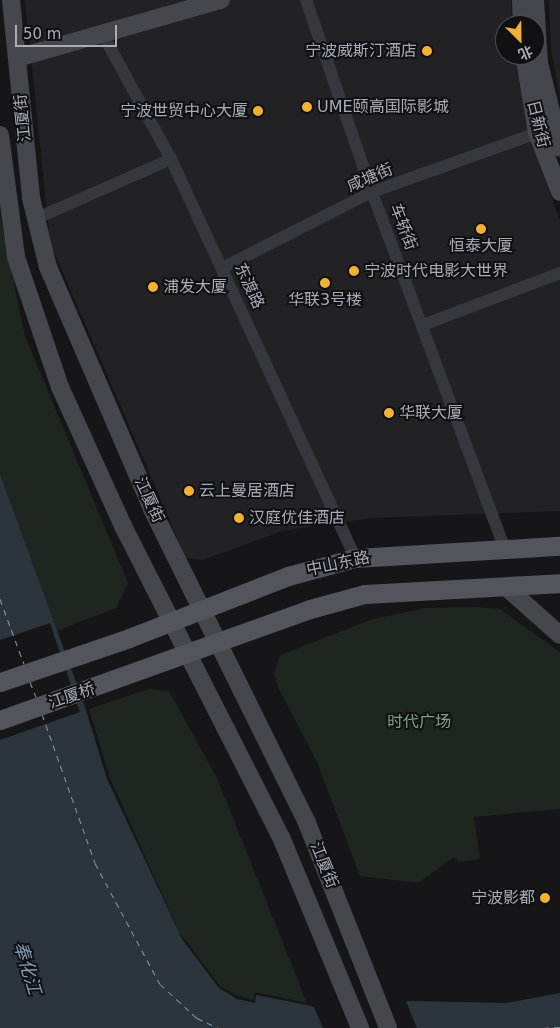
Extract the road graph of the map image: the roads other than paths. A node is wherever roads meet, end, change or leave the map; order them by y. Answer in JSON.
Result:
{"nodes":[{"id":1,"x":11,"y":0,"type":"edge"},
{"id":2,"x":221,"y":0,"type":"edge"},
{"id":3,"x":306,"y":0,"type":"edge"},
{"id":4,"x":521,"y":0,"type":"edge"},
{"id":5,"x":535,"y":0,"type":"edge"},
{"id":6,"x":522,"y":15,"type":"edge"},
{"id":7,"x":102,"y":33,"type":"junction"},
{"id":8,"x":17,"y":58,"type":"junction"},
{"id":9,"x":526,"y":65,"type":"edge"},
{"id":10,"x":537,"y":133,"type":"junction"},
{"id":11,"x":0,"y":135,"type":"edge"},
{"id":12,"x":560,"y":147,"type":"edge"},
{"id":13,"x":171,"y":160,"type":"junction"},
{"id":14,"x":372,"y":192,"type":"junction"},
{"id":15,"x":560,"y":192,"type":"edge"},
{"id":16,"x":35,"y":219,"type":"junction"},
{"id":17,"x":222,"y":268,"type":"junction"},
{"id":18,"x":560,"y":273,"type":"edge"},
{"id":19,"x":423,"y":326,"type":"junction"},
{"id":20,"x":560,"y":546,"type":"edge"},
{"id":21,"x":505,"y":549,"type":"junction"},
{"id":22,"x":355,"y":558,"type":"junction"},
{"id":23,"x":560,"y":583,"type":"edge"},
{"id":24,"x":506,"y":587,"type":"junction"},
{"id":25,"x":201,"y":609,"type":"junction"},
{"id":26,"x":171,"y":621,"type":"junction"},
{"id":27,"x":560,"y":635,"type":"edge"},
{"id":28,"x":217,"y":642,"type":"junction"},
{"id":29,"x":188,"y":654,"type":"junction"},
{"id":30,"x":0,"y":682,"type":"edge"},
{"id":31,"x":0,"y":720,"type":"edge"},
{"id":32,"x":360,"y":1028,"type":"edge"},
{"id":33,"x":388,"y":1028,"type":"edge"}],
"edges":[{"from":1,"to":8,"type":"main road","name":"江厦街"},
{"from":2,"to":7,"type":"main road"},
{"from":3,"to":14,"type":"street","name":"车轿街"},
{"from":4,"to":6,"type":"main road"},
{"from":5,"to":12,"type":"main road","name":"日新街"},
{"from":7,"to":8,"type":"main road"},
{"from":7,"to":13,"type":"street","name":"东渡路"},
{"from":8,"to":16,"type":"main road","name":"江厦街"},
{"from":9,"to":10,"type":"main road","name":"日新街"},
{"from":10,"to":14,"type":"street","name":"咸塘街"},
{"from":10,"to":15,"type":"main road","name":"日新街"},
{"from":11,"to":26,"type":"main road","name":"江厦街"},
{"from":13,"to":16,"type":"street"},
{"from":13,"to":17,"type":"street","name":"东渡路"},
{"from":14,"to":17,"type":"street","name":"咸塘街"},
{"from":14,"to":19,"type":"street","name":"车轿街"},
{"from":16,"to":25,"type":"main road","name":"江厦街"},
{"from":17,"to":22,"type":"street","name":"东渡路"},
{"from":18,"to":19,"type":"street"},
{"from":19,"to":21,"type":"street","name":"车轿街"},
{"from":20,"to":21,"type":"main road","name":"中山东路"},
{"from":21,"to":22,"type":"main road","name":"中山东路"},
{"from":22,"to":25,"type":"main road","name":"中山东路"},
{"from":23,"to":24,"type":"main road"},
{"from":24,"to":27,"type":"main road"},
{"from":24,"to":28,"type":"main road"},
{"from":25,"to":26,"type":"main road","name":"中山东路"},
{"from":25,"to":28,"type":"main road","name":"江厦街"},
{"from":26,"to":29,"type":"main road","name":"江厦街"},
{"from":26,"to":30,"type":"main road","name":"中山东路"},
{"from":28,"to":29,"type":"main road"},
{"from":28,"to":33,"type":"main road","name":"江厦街"},
{"from":29,"to":31,"type":"main road","name":"江厦桥"},
{"from":29,"to":32,"type":"main road","name":"江厦街"}]}
